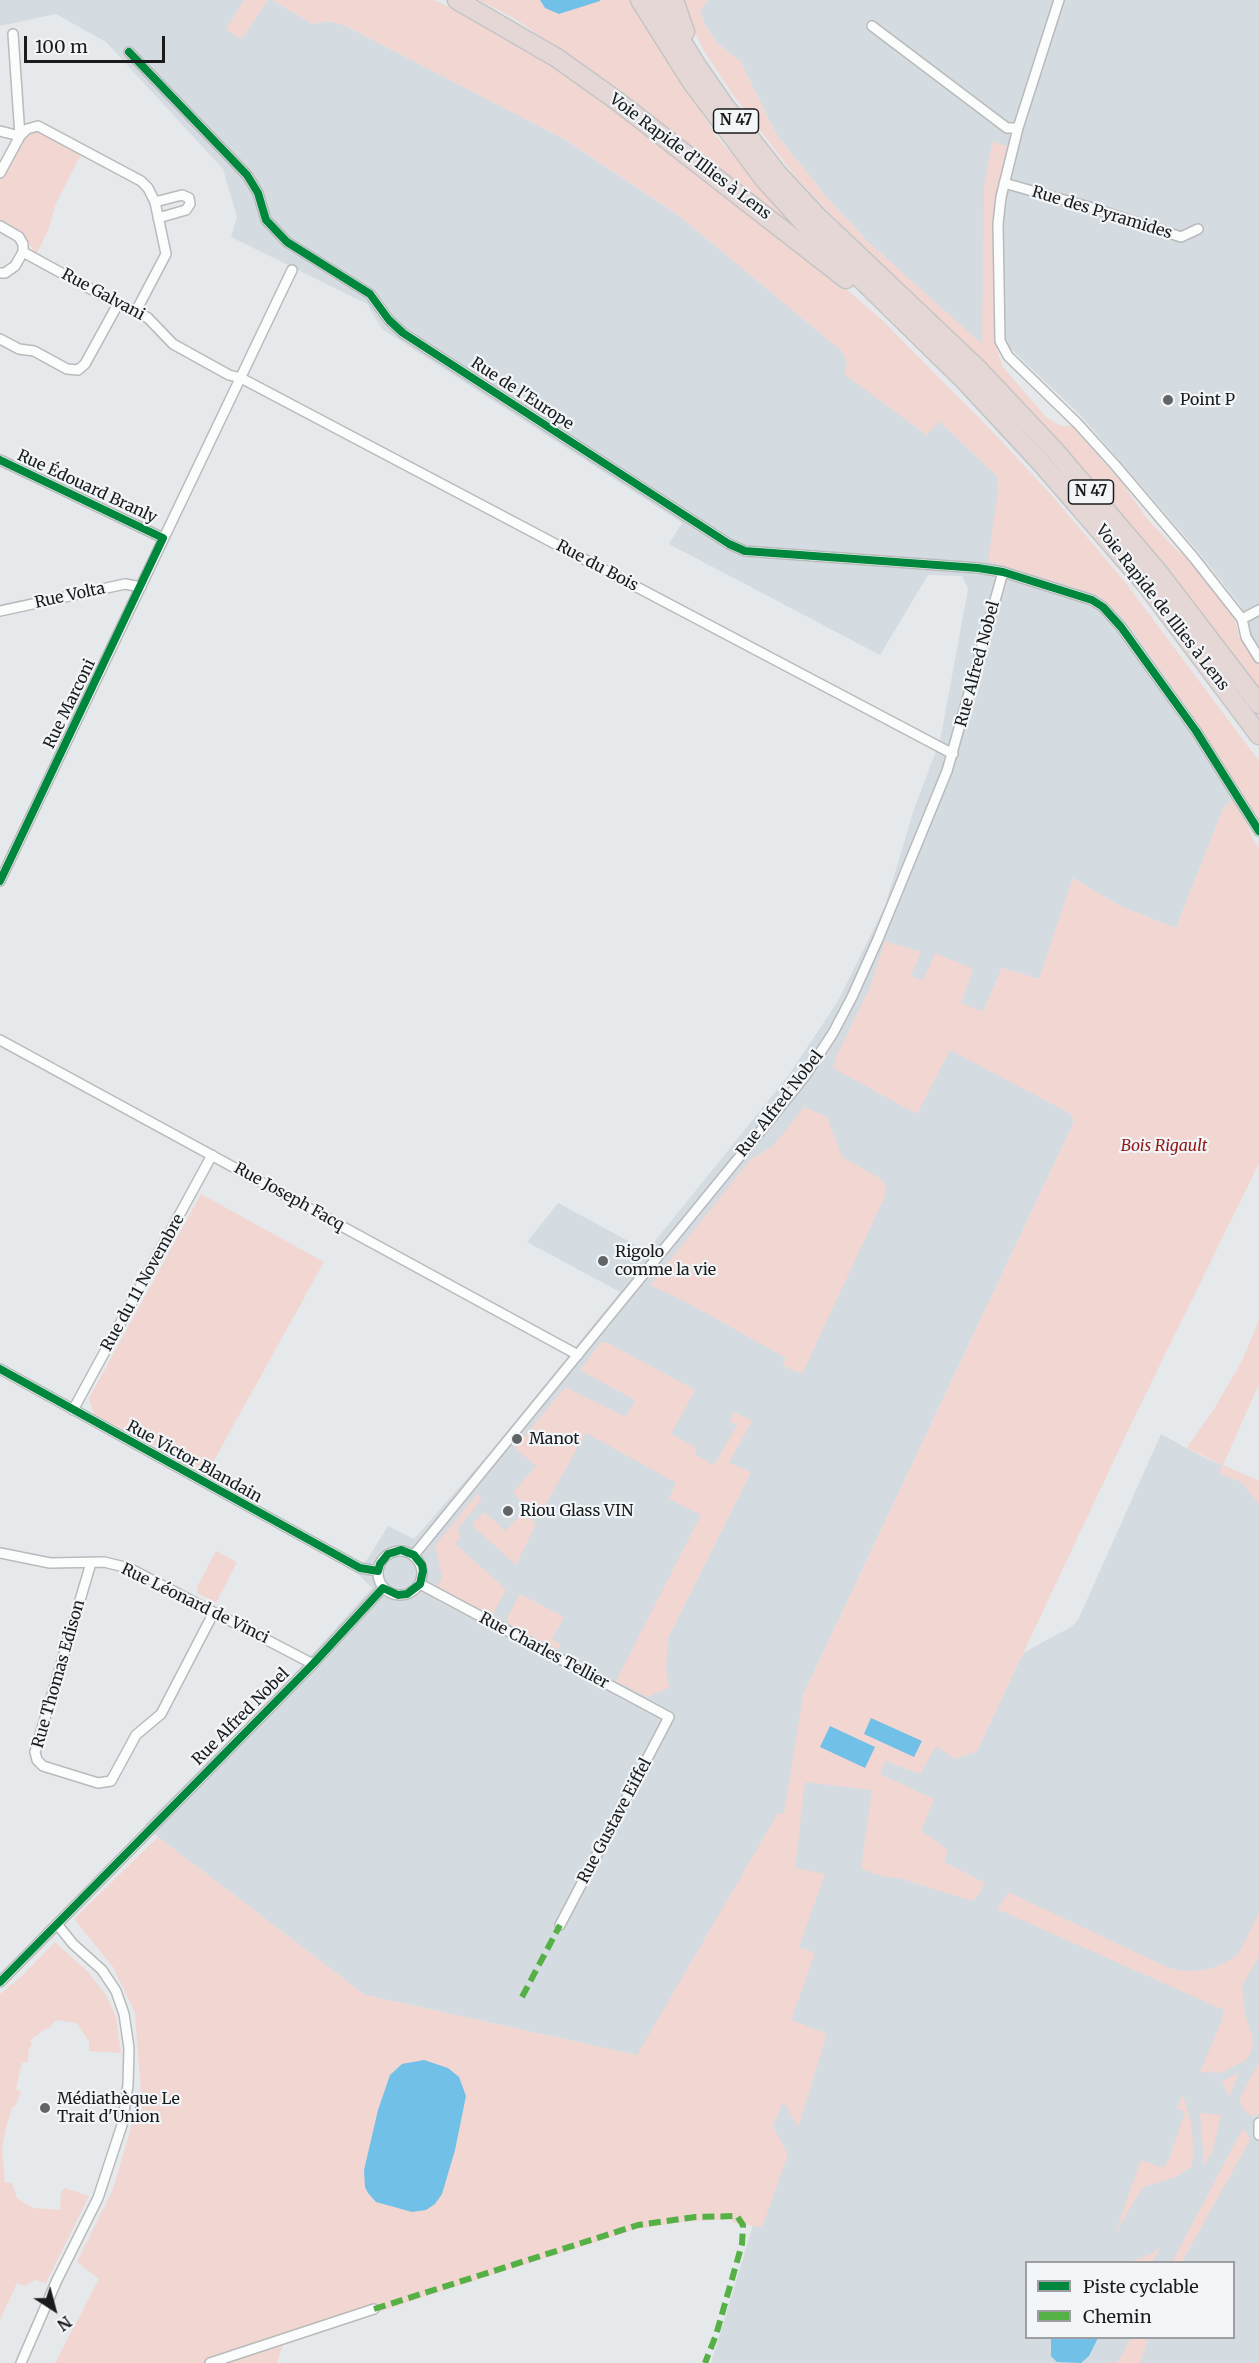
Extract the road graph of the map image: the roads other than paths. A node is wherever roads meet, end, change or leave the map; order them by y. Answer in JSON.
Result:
{"nodes":[{"id":1,"x":457,"y":0,"type":"edge"},
{"id":2,"x":640,"y":0,"type":"edge"},
{"id":3,"x":656,"y":0,"type":"edge"},
{"id":4,"x":674,"y":0,"type":"edge"},
{"id":5,"x":1059,"y":0,"type":"edge"},
{"id":6,"x":872,"y":26,"type":"dead end"},
{"id":7,"x":13,"y":34,"type":"dead end"},
{"id":8,"x":129,"y":52,"type":"dead end"},
{"id":9,"x":697,"y":66,"type":"junction"},
{"id":10,"x":1018,"y":128,"type":"junction"},
{"id":11,"x":0,"y":131,"type":"edge"},
{"id":12,"x":20,"y":136,"type":"junction"},
{"id":13,"x":0,"y":173,"type":"edge"},
{"id":14,"x":1004,"y":183,"type":"junction"},
{"id":15,"x":155,"y":202,"type":"junction"},
{"id":16,"x":158,"y":218,"type":"junction"},
{"id":17,"x":0,"y":226,"type":"edge"},
{"id":18,"x":1198,"y":229,"type":"dead end"},
{"id":19,"x":23,"y":252,"type":"junction"},
{"id":20,"x":292,"y":270,"type":"dead end"},
{"id":21,"x":0,"y":273,"type":"edge"},
{"id":22,"x":118,"y":304,"type":"junction"},
{"id":23,"x":136,"y":311,"type":"junction"},
{"id":24,"x":912,"y":329,"type":"junction"},
{"id":25,"x":0,"y":339,"type":"edge"},
{"id":26,"x":241,"y":378,"type":"junction"},
{"id":27,"x":0,"y":460,"type":"edge"},
{"id":28,"x":163,"y":538,"type":"junction"},
{"id":29,"x":1003,"y":572,"type":"junction"},
{"id":30,"x":141,"y":587,"type":"junction"},
{"id":31,"x":1259,"y":610,"type":"edge"},
{"id":32,"x":0,"y":611,"type":"edge"},
{"id":33,"x":1242,"y":618,"type":"junction"},
{"id":34,"x":1259,"y":658,"type":"edge"},
{"id":35,"x":1259,"y":704,"type":"edge"},
{"id":36,"x":1259,"y":735,"type":"edge"},
{"id":37,"x":953,"y":754,"type":"junction"},
{"id":38,"x":1259,"y":831,"type":"edge"},
{"id":39,"x":3,"y":865,"type":"edge"},
{"id":40,"x":0,"y":881,"type":"edge"},
{"id":41,"x":0,"y":1040,"type":"edge"},
{"id":42,"x":212,"y":1155,"type":"junction"},
{"id":43,"x":578,"y":1355,"type":"junction"},
{"id":44,"x":0,"y":1370,"type":"edge"},
{"id":45,"x":73,"y":1410,"type":"junction"},
{"id":46,"x":0,"y":1554,"type":"edge"},
{"id":47,"x":414,"y":1555,"type":"junction"},
{"id":48,"x":91,"y":1563,"type":"junction"},
{"id":49,"x":378,"y":1570,"type":"junction"},
{"id":50,"x":420,"y":1584,"type":"junction"},
{"id":51,"x":383,"y":1588,"type":"junction"},
{"id":52,"x":214,"y":1612,"type":"junction"},
{"id":53,"x":313,"y":1664,"type":"junction"},
{"id":54,"x":669,"y":1717,"type":"joint"},
{"id":55,"x":57,"y":1924,"type":"junction"},
{"id":56,"x":560,"y":1925,"type":"dead end"},
{"id":57,"x":0,"y":1982,"type":"edge"},
{"id":58,"x":1259,"y":2124,"type":"edge"},
{"id":59,"x":1259,"y":2135,"type":"edge"},
{"id":60,"x":374,"y":2309,"type":"dead end"},
{"id":61,"x":21,"y":2363,"type":"edge"},
{"id":62,"x":210,"y":2363,"type":"edge"}],
"edges":[{"from":1,"to":24,"type":"highway","name":"Voie Rapide d’Illies à Lens","number":"N 47"},
{"from":2,"to":24,"type":"highway","name":"Voie Rapide de Illies à Lens"},
{"from":3,"to":9,"type":"highway","number":"N 47"},
{"from":4,"to":9,"type":"highway"},
{"from":5,"to":10,"type":"street"},
{"from":6,"to":10,"type":"street"},
{"from":7,"to":12,"type":"street"},
{"from":8,"to":29,"type":"street","name":"Rue de l'Europe"},
{"from":9,"to":35,"type":"highway","number":"N 47"},
{"from":10,"to":14,"type":"street"},
{"from":11,"to":12,"type":"street"},
{"from":12,"to":13,"type":"street"},
{"from":12,"to":15,"type":"street"},
{"from":14,"to":18,"type":"street","name":"Rue des Pyramides"},
{"from":14,"to":33,"type":"street"},
{"from":15,"to":16,"type":"street"},
{"from":15,"to":16,"type":"street"},
{"from":16,"to":23,"type":"street"},
{"from":17,"to":19,"type":"street"},
{"from":19,"to":21,"type":"street"},
{"from":19,"to":22,"type":"street","name":"Rue Galvani"},
{"from":20,"to":26,"type":"street","name":"Rue Marconi"},
{"from":22,"to":23,"type":"street","name":"Rue Galvani"},
{"from":22,"to":25,"type":"street"},
{"from":23,"to":26,"type":"street","name":"Rue Galvani"},
{"from":24,"to":36,"type":"highway","name":"Voie Rapide de Illies à Lens","number":"N 47"},
{"from":26,"to":28,"type":"street","name":"Rue Marconi"},
{"from":26,"to":37,"type":"street","name":"Rue du Bois"},
{"from":27,"to":28,"type":"street","name":"Rue Édouard Branly"},
{"from":28,"to":30,"type":"street","name":"Rue Marconi"},
{"from":29,"to":37,"type":"street","name":"Rue Alfred Nobel"},
{"from":29,"to":38,"type":"street","name":"Rue de l'Europe"},
{"from":30,"to":32,"type":"street","name":"Rue Volta"},
{"from":30,"to":39,"type":"street","name":"Rue Marconi"},
{"from":31,"to":33,"type":"street"},
{"from":33,"to":34,"type":"street"},
{"from":37,"to":43,"type":"street","name":"Rue Alfred Nobel"},
{"from":39,"to":40,"type":"street","name":"Rue Marconi"},
{"from":41,"to":42,"type":"street","name":"Rue Joseph Facq"},
{"from":42,"to":43,"type":"street","name":"Rue Joseph Facq"},
{"from":42,"to":45,"type":"street","name":"Rue du 11 Novembre"},
{"from":43,"to":47,"type":"street","name":"Rue Alfred Nobel"},
{"from":44,"to":45,"type":"street","name":"Rue Victor Blandain"},
{"from":45,"to":49,"type":"street","name":"Rue Victor Blandain"},
{"from":46,"to":48,"type":"street","name":"Rue Léonard de Vinci"},
{"from":47,"to":49,"type":"street"},
{"from":47,"to":50,"type":"street"},
{"from":48,"to":52,"type":"street","name":"Rue Léonard de Vinci"},
{"from":48,"to":52,"type":"street","name":"Rue Thomas Edison"},
{"from":49,"to":51,"type":"street"},
{"from":50,"to":51,"type":"street"},
{"from":50,"to":54,"type":"street","name":"Rue Charles Tellier"},
{"from":51,"to":53,"type":"street","name":"Rue Alfred Nobel"},
{"from":52,"to":53,"type":"street","name":"Rue Léonard de Vinci"},
{"from":53,"to":55,"type":"street","name":"Rue Alfred Nobel"},
{"from":54,"to":56,"type":"street","name":"Rue Gustave Eiffel"},
{"from":55,"to":57,"type":"street","name":"Rue Alfred Nobel"},
{"from":55,"to":61,"type":"street"},
{"from":58,"to":59,"type":"street"},
{"from":60,"to":62,"type":"street"}]}
